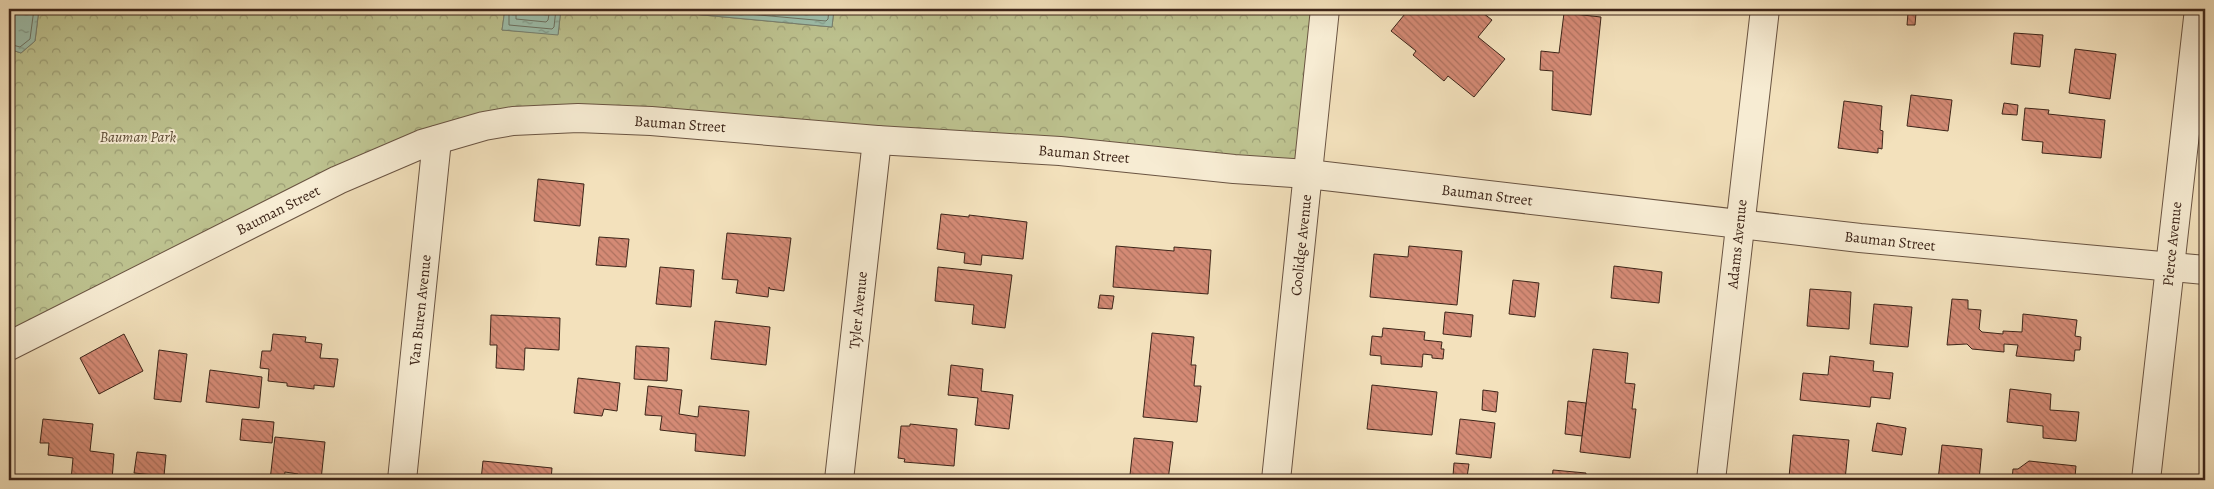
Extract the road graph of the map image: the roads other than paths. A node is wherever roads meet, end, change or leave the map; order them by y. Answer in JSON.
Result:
{"nodes":[{"id":1,"x":1325,"y":9,"type":"edge"},
{"id":2,"x":1765,"y":9,"type":"edge"},
{"id":3,"x":2199,"y":9,"type":"edge"},
{"id":4,"x":437,"y":140,"type":"junction"},
{"id":5,"x":877,"y":140,"type":"junction"},
{"id":6,"x":1308,"y":174,"type":"junction"},
{"id":7,"x":1739,"y":224,"type":"junction"},
{"id":8,"x":2170,"y":268,"type":"junction"},
{"id":9,"x":2205,"y":270,"type":"edge"},
{"id":10,"x":9,"y":346,"type":"edge"},
{"id":11,"x":402,"y":480,"type":"edge"},
{"id":12,"x":839,"y":480,"type":"edge"},
{"id":13,"x":1276,"y":480,"type":"edge"},
{"id":14,"x":1711,"y":480,"type":"edge"},
{"id":15,"x":2146,"y":480,"type":"edge"}],
"edges":[{"from":1,"to":6,"type":"street","name":"Coolidge Avenue"},
{"from":2,"to":7,"type":"street","name":"Adams Avenue"},
{"from":3,"to":8,"type":"street","name":"Pierce Avenue"},
{"from":4,"to":5,"type":"street","name":"Bauman Street"},
{"from":4,"to":10,"type":"street","name":"Bauman Street"},
{"from":4,"to":11,"type":"street","name":"Van Buren Avenue"},
{"from":5,"to":6,"type":"street","name":"Bauman Street"},
{"from":5,"to":12,"type":"street","name":"Tyler Avenue"},
{"from":6,"to":7,"type":"street","name":"Bauman Street"},
{"from":6,"to":13,"type":"street","name":"Coolidge Avenue"},
{"from":7,"to":8,"type":"street","name":"Bauman Street"},
{"from":7,"to":14,"type":"street","name":"Adams Avenue"},
{"from":8,"to":9,"type":"street","name":"Bauman Street"},
{"from":8,"to":15,"type":"street","name":"Pierce Avenue"}]}
